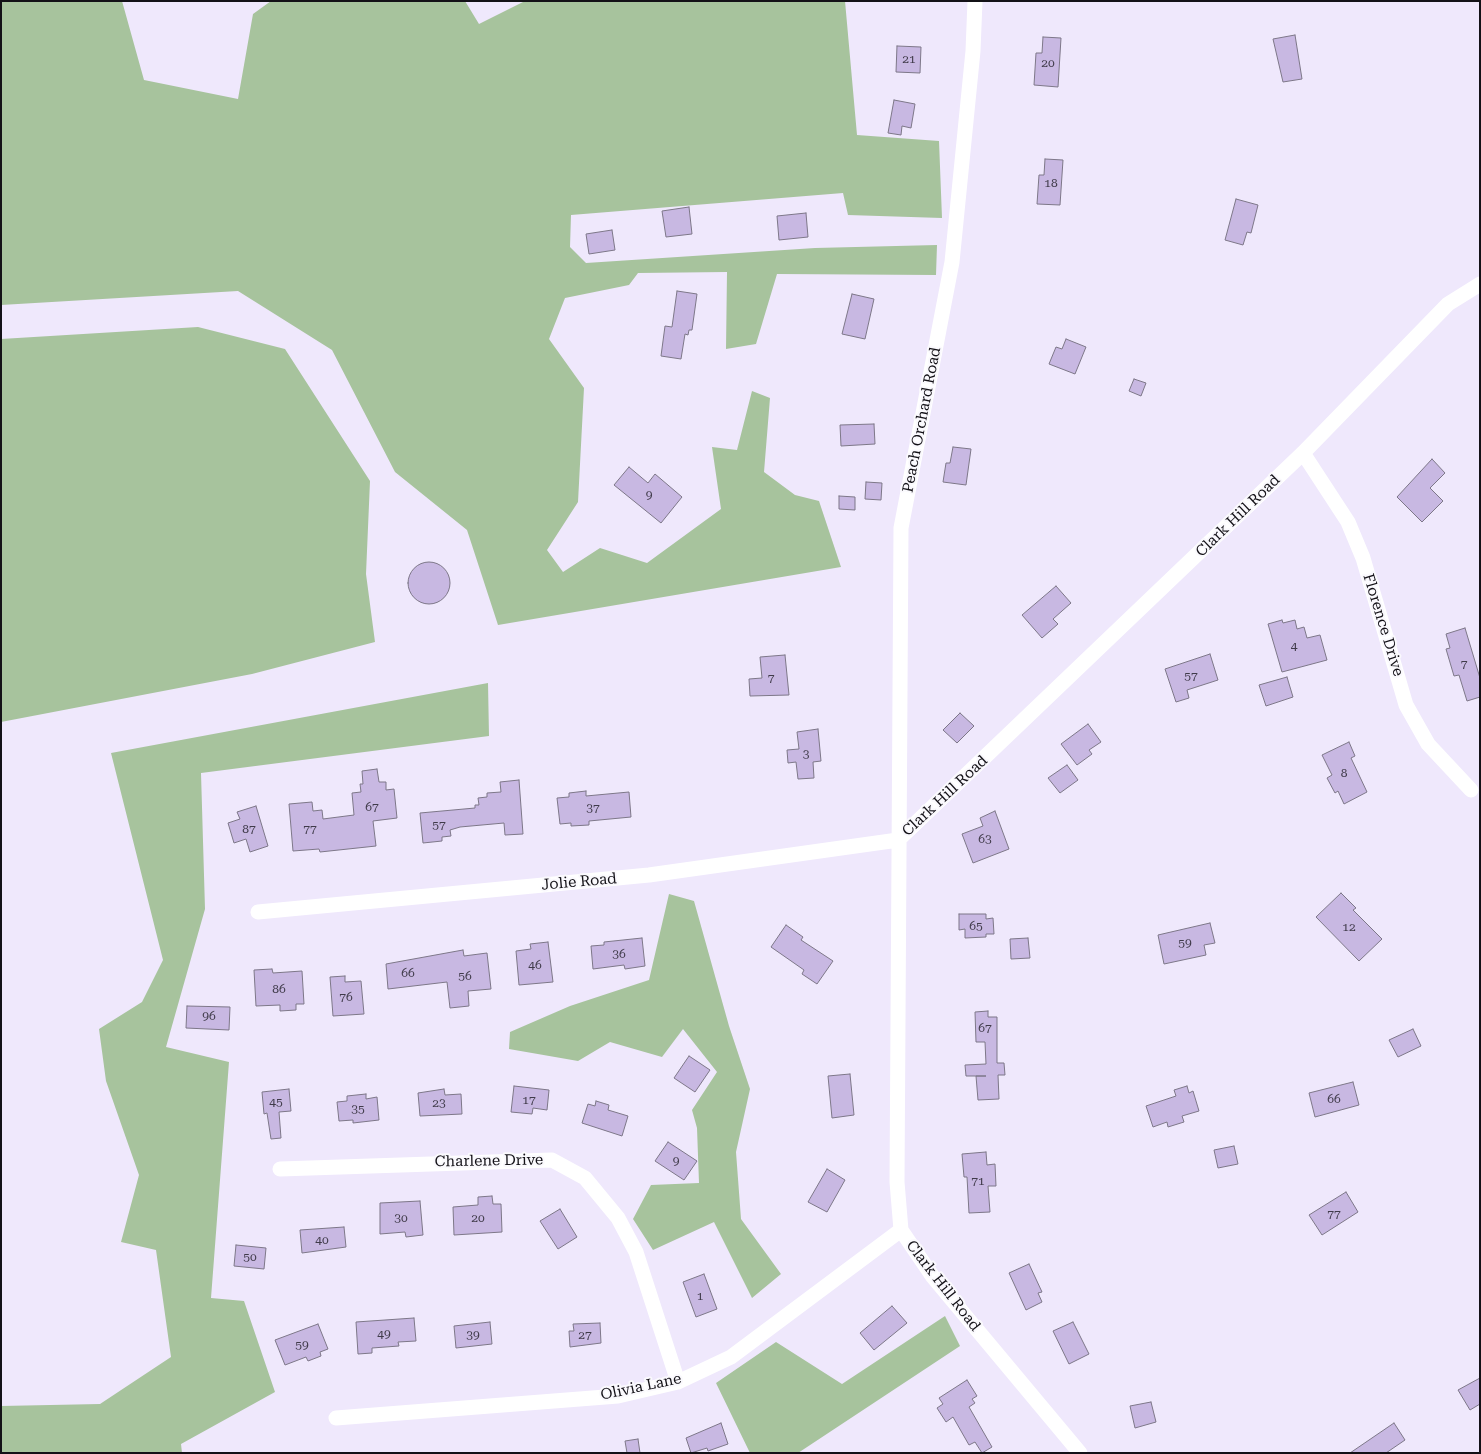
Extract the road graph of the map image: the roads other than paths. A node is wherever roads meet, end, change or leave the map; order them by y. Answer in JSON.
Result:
{"nodes":[{"id":1,"x":975,"y":1,"type":"edge"},
{"id":2,"x":1480,"y":284,"type":"edge"},
{"id":3,"x":1303,"y":453,"type":"junction"},
{"id":4,"x":1471,"y":790,"type":"dead end"},
{"id":5,"x":898,"y":840,"type":"junction"},
{"id":6,"x":258,"y":912,"type":"dead end"},
{"id":7,"x":280,"y":1169,"type":"dead end"},
{"id":8,"x":901,"y":1230,"type":"junction"},
{"id":9,"x":678,"y":1382,"type":"junction"},
{"id":10,"x":336,"y":1418,"type":"dead end"},
{"id":11,"x":1080,"y":1453,"type":"edge"}],
"edges":[{"from":1,"to":5,"type":"street","name":"Peach Orchard Road"},
{"from":2,"to":3,"type":"street","name":"Clark Hill Road"},
{"from":3,"to":4,"type":"street","name":"Florence Drive"},
{"from":3,"to":5,"type":"street","name":"Clark Hill Road"},
{"from":5,"to":6,"type":"street","name":"Jolie Road"},
{"from":5,"to":8,"type":"street","name":"Clark Hill Road"},
{"from":7,"to":9,"type":"street","name":"Charlene Drive"},
{"from":8,"to":9,"type":"street","name":"Olivia Lane"},
{"from":8,"to":11,"type":"street","name":"Clark Hill Road"},
{"from":9,"to":10,"type":"street","name":"Olivia Lane"}]}
